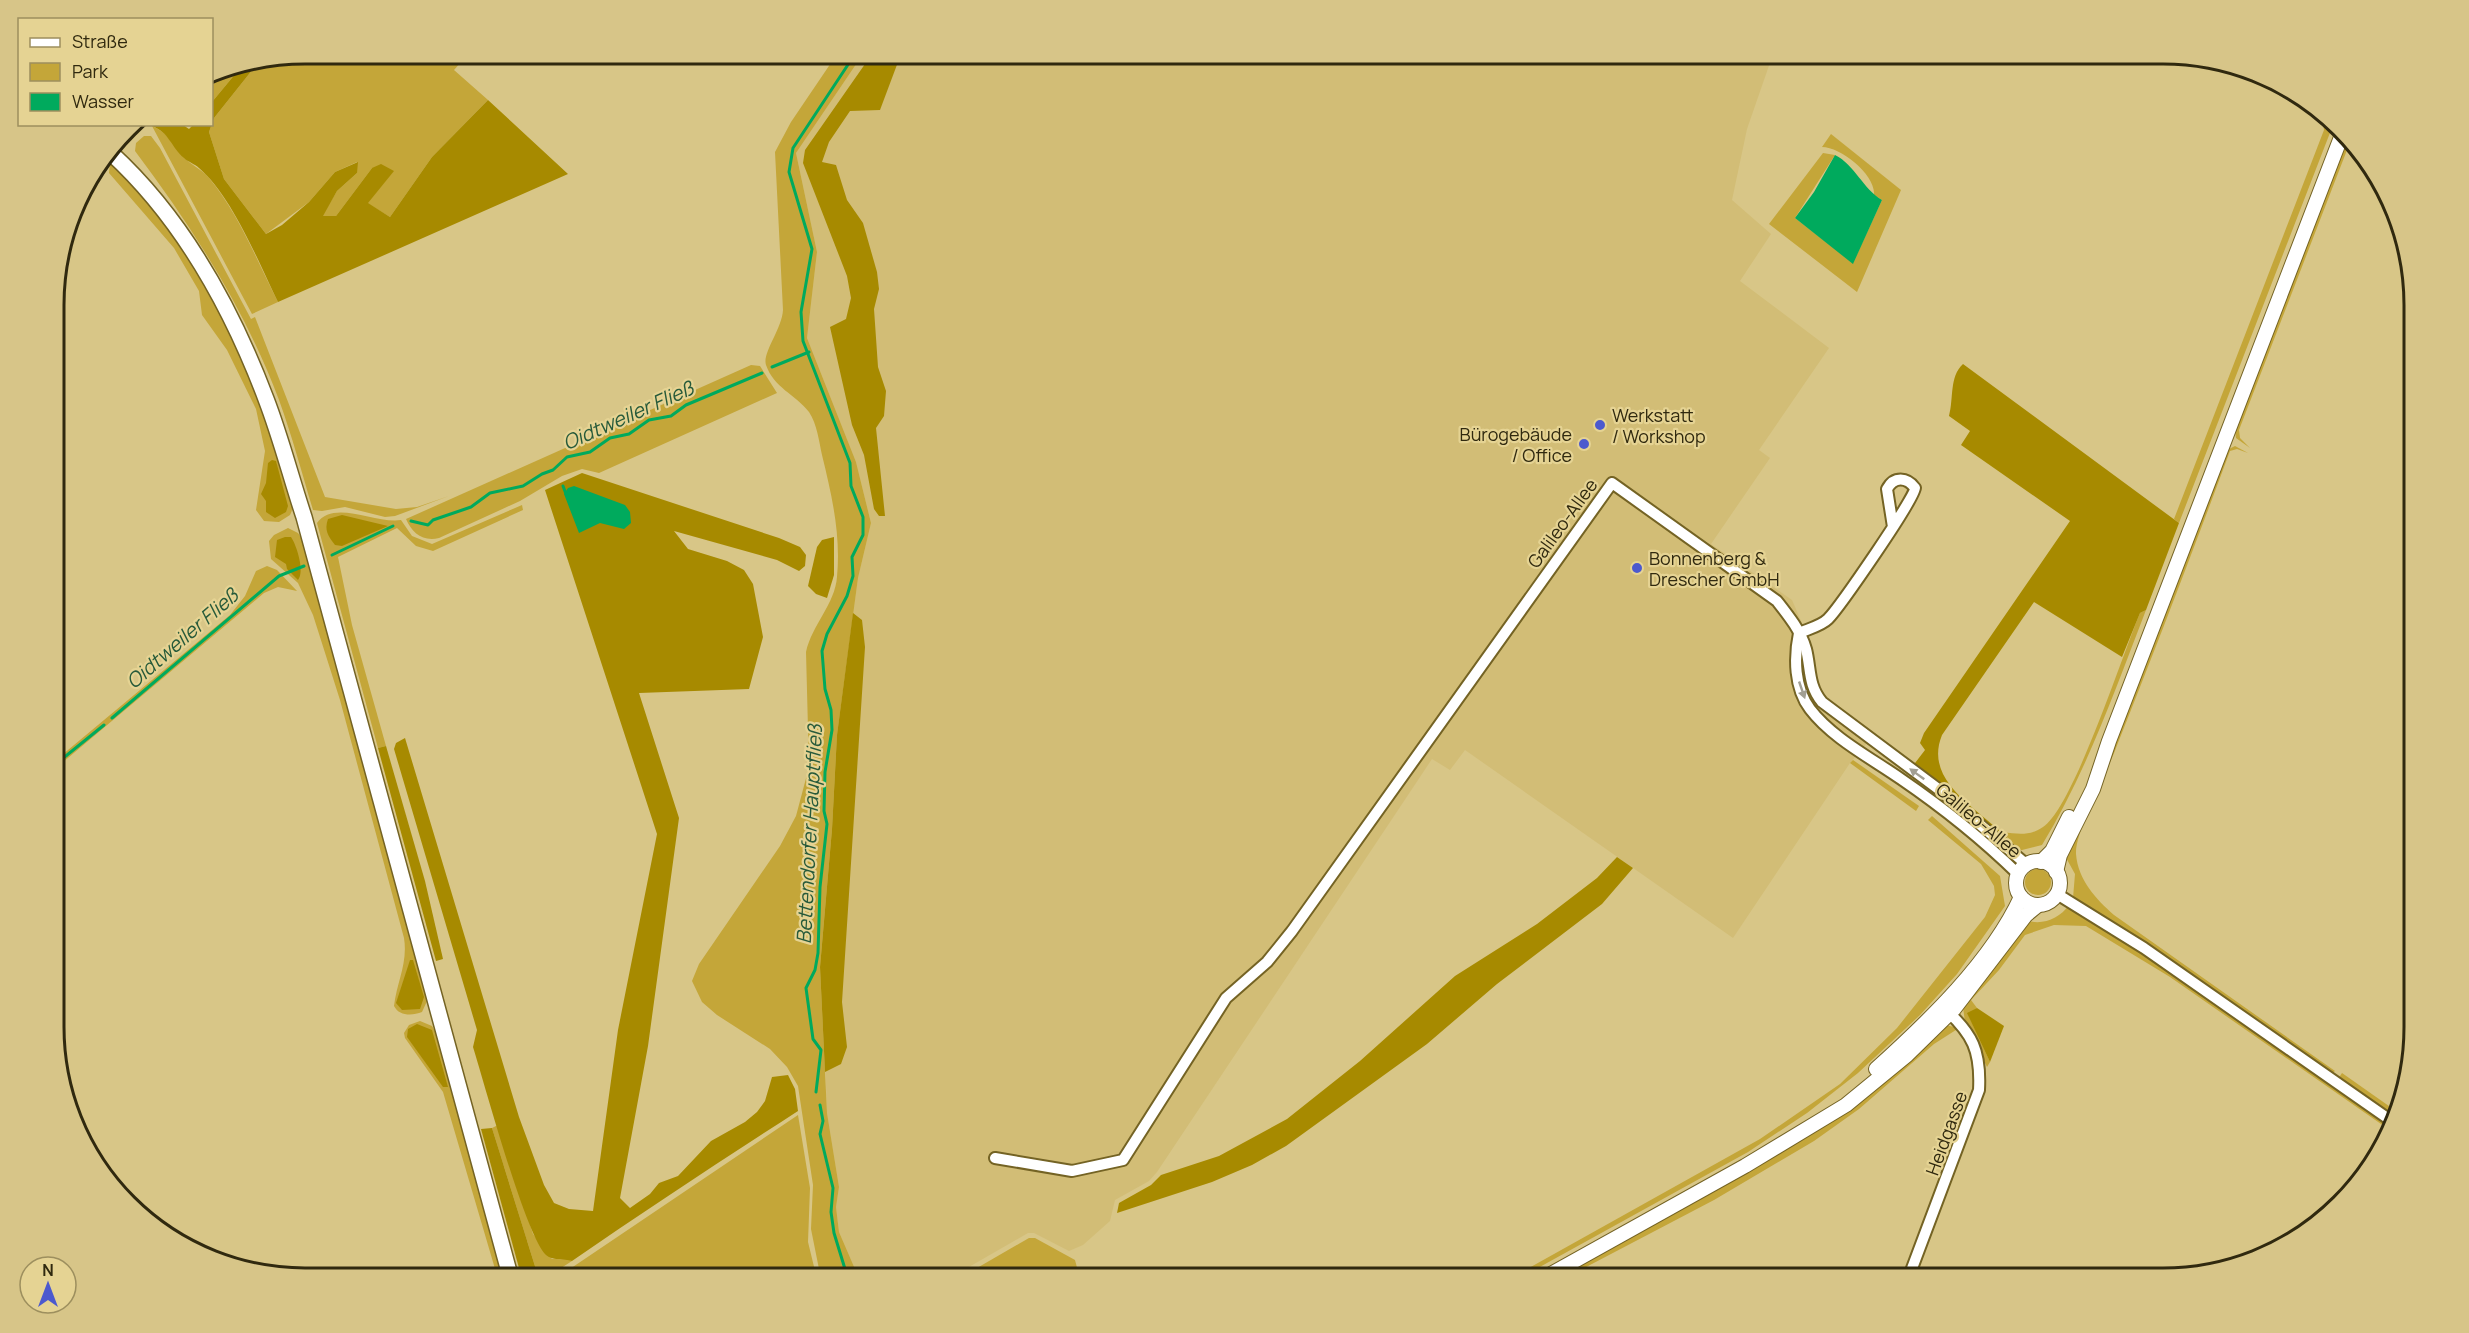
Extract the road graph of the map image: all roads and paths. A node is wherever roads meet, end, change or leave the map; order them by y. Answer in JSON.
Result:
{"nodes":[{"id":1,"x":2340,"y":141,"type":"edge"},
{"id":2,"x":115,"y":157,"type":"edge"},
{"id":3,"x":1893,"y":526,"type":"dead end"},
{"id":4,"x":1799,"y":633,"type":"junction"},
{"id":5,"x":2109,"y":741,"type":"junction"},
{"id":6,"x":2041,"y":862,"type":"junction"},
{"id":7,"x":2023,"y":870,"type":"junction"},
{"id":8,"x":2056,"y":872,"type":"junction"},
{"id":9,"x":2057,"y":894,"type":"junction"},
{"id":10,"x":2021,"y":897,"type":"junction"},
{"id":11,"x":2038,"y":905,"type":"junction"},
{"id":12,"x":1945,"y":1010,"type":"junction"},
{"id":13,"x":2387,"y":1118,"type":"edge"},
{"id":14,"x":995,"y":1158,"type":"dead end"},
{"id":15,"x":508,"y":1268,"type":"edge"},
{"id":16,"x":1562,"y":1268,"type":"edge"},
{"id":17,"x":1912,"y":1268,"type":"edge"}],
"edges":[{"from":1,"to":5,"type":"street"},
{"from":2,"to":15,"type":"main road"},
{"from":3,"to":4,"type":"street"},
{"from":4,"to":7,"type":"street","name":"Galileo-Allee"},
{"from":4,"to":14,"type":"street","name":"Galileo-Allee"},
{"from":5,"to":6,"type":"street"},
{"from":5,"to":8,"type":"street"},
{"from":6,"to":7,"type":"street"},
{"from":6,"to":8,"type":"street"},
{"from":7,"to":10,"type":"street"},
{"from":8,"to":9,"type":"street"},
{"from":9,"to":11,"type":"street"},
{"from":9,"to":13,"type":"street"},
{"from":10,"to":11,"type":"street"},
{"from":10,"to":12,"type":"street"},
{"from":11,"to":12,"type":"street"},
{"from":12,"to":16,"type":"street"},
{"from":12,"to":17,"type":"street","name":"Heidgasse"}]}
